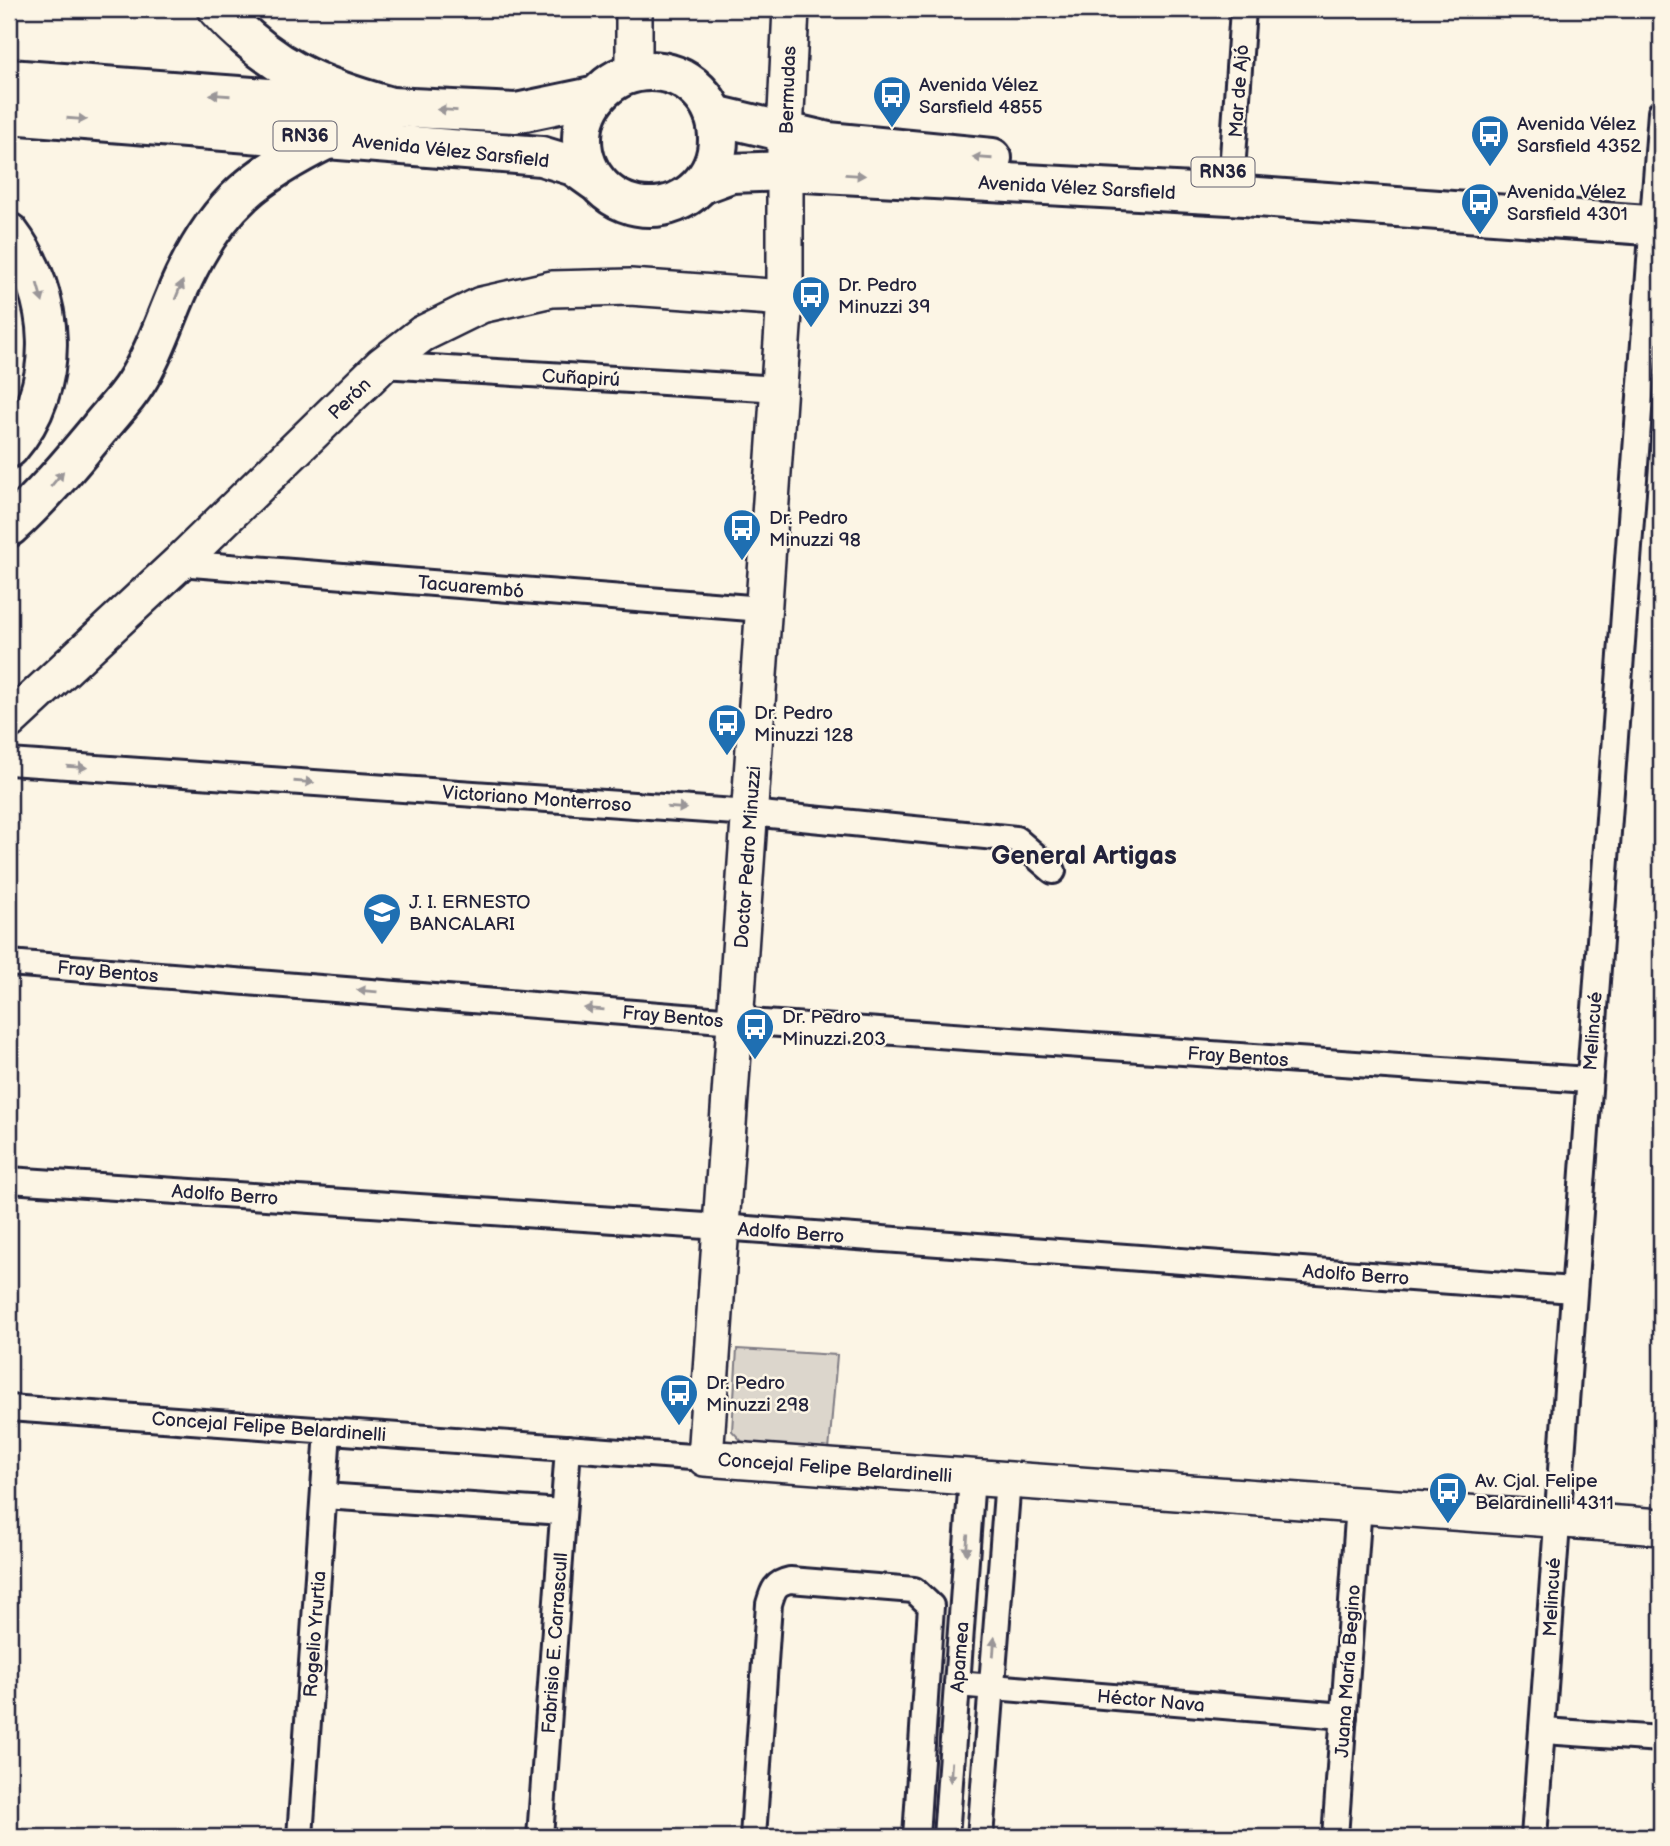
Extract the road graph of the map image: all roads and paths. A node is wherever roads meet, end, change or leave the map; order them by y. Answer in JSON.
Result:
{"nodes":[{"id":1,"x":218,"y":9,"type":"edge"},
{"id":2,"x":634,"y":9,"type":"edge"},
{"id":3,"x":791,"y":9,"type":"edge"},
{"id":4,"x":1243,"y":9,"type":"edge"},
{"id":5,"x":634,"y":72,"type":"junction"},
{"id":6,"x":9,"y":79,"type":"edge"},
{"id":7,"x":597,"y":96,"type":"junction"},
{"id":8,"x":391,"y":107,"type":"junction"},
{"id":9,"x":1661,"y":112,"type":"edge"},
{"id":10,"x":9,"y":114,"type":"edge"},
{"id":11,"x":714,"y":115,"type":"junction"},
{"id":12,"x":785,"y":133,"type":"junction"},
{"id":13,"x":330,"y":138,"type":"junction"},
{"id":14,"x":786,"y":171,"type":"junction"},
{"id":15,"x":1232,"y":173,"type":"junction"},
{"id":16,"x":595,"y":180,"type":"junction"},
{"id":17,"x":704,"y":183,"type":"junction"},
{"id":18,"x":1657,"y":214,"type":"edge"},
{"id":19,"x":9,"y":233,"type":"edge"},
{"id":20,"x":785,"y":298,"type":"junction"},
{"id":21,"x":382,"y":365,"type":"junction"},
{"id":22,"x":779,"y":389,"type":"junction"},
{"id":23,"x":9,"y":448,"type":"edge"},
{"id":24,"x":9,"y":527,"type":"edge"},
{"id":25,"x":180,"y":563,"type":"junction"},
{"id":26,"x":763,"y":609,"type":"junction"},
{"id":27,"x":9,"y":721,"type":"edge"},
{"id":28,"x":9,"y":762,"type":"edge"},
{"id":29,"x":750,"y":813,"type":"junction"},
{"id":30,"x":1053,"y":871,"type":"dead end"},
{"id":31,"x":9,"y":963,"type":"edge"},
{"id":32,"x":735,"y":1021,"type":"junction"},
{"id":33,"x":1588,"y":1080,"type":"junction"},
{"id":34,"x":9,"y":1180,"type":"edge"},
{"id":35,"x":721,"y":1227,"type":"junction"},
{"id":36,"x":1573,"y":1290,"type":"junction"},
{"id":37,"x":9,"y":1408,"type":"edge"},
{"id":38,"x":328,"y":1430,"type":"junction"},
{"id":39,"x":568,"y":1448,"type":"junction"},
{"id":40,"x":705,"y":1458,"type":"junction"},
{"id":41,"x":972,"y":1476,"type":"junction"},
{"id":42,"x":1008,"y":1480,"type":"junction"},
{"id":43,"x":324,"y":1496,"type":"junction"},
{"id":44,"x":1359,"y":1505,"type":"junction"},
{"id":45,"x":563,"y":1512,"type":"junction"},
{"id":46,"x":1556,"y":1519,"type":"junction"},
{"id":47,"x":1661,"y":1527,"type":"edge"},
{"id":48,"x":957,"y":1684,"type":"junction"},
{"id":49,"x":991,"y":1688,"type":"junction"},
{"id":50,"x":1344,"y":1716,"type":"junction"},
{"id":51,"x":1544,"y":1731,"type":"junction"},
{"id":52,"x":1661,"y":1739,"type":"edge"},
{"id":53,"x":300,"y":1837,"type":"edge"},
{"id":54,"x":540,"y":1837,"type":"edge"},
{"id":55,"x":753,"y":1837,"type":"edge"},
{"id":56,"x":916,"y":1837,"type":"edge"},
{"id":57,"x":946,"y":1837,"type":"edge"},
{"id":58,"x":980,"y":1837,"type":"edge"},
{"id":59,"x":1335,"y":1837,"type":"edge"},
{"id":60,"x":1534,"y":1837,"type":"edge"}],
"edges":[{"from":1,"to":8,"type":"main road"},
{"from":2,"to":5,"type":"main road"},
{"from":3,"to":12,"type":"main road","name":"Bermudas"},
{"from":4,"to":15,"type":"street","name":"Mar de Ajó"},
{"from":5,"to":7,"type":"main road","number":"RN36"},
{"from":5,"to":11,"type":"main road"},
{"from":8,"to":6,"type":"main road","name":"Avenida Vélez Sarsfield","number":"RN36","one_way":true},
{"from":7,"to":8,"type":"main road","name":"Avenida Vélez Sarsfield","number":"RN36","one_way":true},
{"from":7,"to":16,"type":"main road"},
{"from":9,"to":18,"type":"street","name":"Melincué"},
{"from":10,"to":13,"type":"main road","name":"Avenida Vélez Sarsfield","number":"RN36","one_way":true},
{"from":11,"to":12,"type":"main road","name":"Avenida Vélez Sarsfield","number":"RN36"},
{"from":11,"to":17,"type":"main road"},
{"from":12,"to":14,"type":"main road","name":"Bermudas"},
{"from":15,"to":12,"type":"main road","name":"Avenida Vélez Sarsfield","number":"RN36","one_way":true},
{"from":13,"to":16,"type":"main road","name":"Avenida Vélez Sarsfield","number":"RN36"},
{"from":24,"to":13,"type":"main road","one_way":true},
{"from":14,"to":17,"type":"main road","name":"Avenida Vélez Sarsfield","number":"RN36"},
{"from":14,"to":18,"type":"main road","name":"Avenida Vélez Sarsfield","number":"RN36","one_way":true},
{"from":14,"to":20,"type":"main road","name":"Doctor Pedro Minuzzi"},
{"from":15,"to":18,"type":"main road","name":"Avenida Vélez Sarsfield","number":"RN36"},
{"from":16,"to":17,"type":"main road","number":"RN36"},
{"from":18,"to":33,"type":"street","name":"Melincué"},
{"from":19,"to":23,"type":"main road","one_way":true},
{"from":20,"to":21,"type":"main road","name":"Perón"},
{"from":20,"to":22,"type":"main road","name":"Doctor Pedro Minuzzi"},
{"from":21,"to":22,"type":"street","name":"Cuñapirú"},
{"from":21,"to":25,"type":"main road","name":"Perón"},
{"from":22,"to":26,"type":"main road","name":"Doctor Pedro Minuzzi"},
{"from":25,"to":26,"type":"street","name":"Tacuarembó"},
{"from":25,"to":27,"type":"main road","name":"Perón"},
{"from":26,"to":29,"type":"main road","name":"Doctor Pedro Minuzzi"},
{"from":28,"to":29,"type":"street","name":"Victoriano Monterroso","one_way":true},
{"from":29,"to":30,"type":"street","name":"Victoriano Monterroso"},
{"from":29,"to":32,"type":"main road","name":"Doctor Pedro Minuzzi"},
{"from":32,"to":31,"type":"street","name":"Fray Bentos","one_way":true},
{"from":32,"to":33,"type":"street","name":"Fray Bentos"},
{"from":32,"to":35,"type":"main road","name":"Doctor Pedro Minuzzi"},
{"from":33,"to":36,"type":"street","name":"Melincué"},
{"from":34,"to":35,"type":"street","name":"Adolfo Berro"},
{"from":35,"to":36,"type":"street","name":"Adolfo Berro"},
{"from":35,"to":40,"type":"main road","name":"Doctor Pedro Minuzzi"},
{"from":36,"to":46,"type":"street","name":"Melincué"},
{"from":37,"to":38,"type":"street","name":"Concejal Felipe Belardinelli"},
{"from":38,"to":39,"type":"street","name":"Concejal Felipe Belardinelli"},
{"from":38,"to":43,"type":"street","name":"Rogelio Yrurtia"},
{"from":39,"to":40,"type":"street","name":"Concejal Felipe Belardinelli"},
{"from":39,"to":45,"type":"street","name":"Fabrisio E. Carrascull"},
{"from":40,"to":41,"type":"main road","name":"Concejal Felipe Belardinelli"},
{"from":41,"to":42,"type":"main road","name":"Concejal Felipe Belardinelli"},
{"from":41,"to":48,"type":"street","name":"Apamea","one_way":true},
{"from":42,"to":44,"type":"main road","name":"Concejal Felipe Belardinelli"},
{"from":49,"to":42,"type":"street","name":"Apamea","one_way":true},
{"from":43,"to":45,"type":"street"},
{"from":43,"to":53,"type":"street","name":"Rogelio Yrurtia"},
{"from":44,"to":46,"type":"main road","name":"Concejal Felipe Belardinelli"},
{"from":44,"to":50,"type":"street","name":"Juana María Begino"},
{"from":45,"to":54,"type":"street","name":"Fabrisio E. Carrascull"},
{"from":46,"to":47,"type":"main road","name":"Concejal Felipe Belardinelli"},
{"from":46,"to":51,"type":"street","name":"Melincué"},
{"from":48,"to":49,"type":"street","name":"Héctor Nava"},
{"from":48,"to":57,"type":"street","name":"Apamea","one_way":true},
{"from":49,"to":50,"type":"street","name":"Héctor Nava"},
{"from":49,"to":58,"type":"street","name":"Apamea"},
{"from":50,"to":59,"type":"street","name":"Juana María Begino"},
{"from":51,"to":52,"type":"street"},
{"from":51,"to":60,"type":"street","name":"Melincué"},
{"from":55,"to":56,"type":"street"}]}
